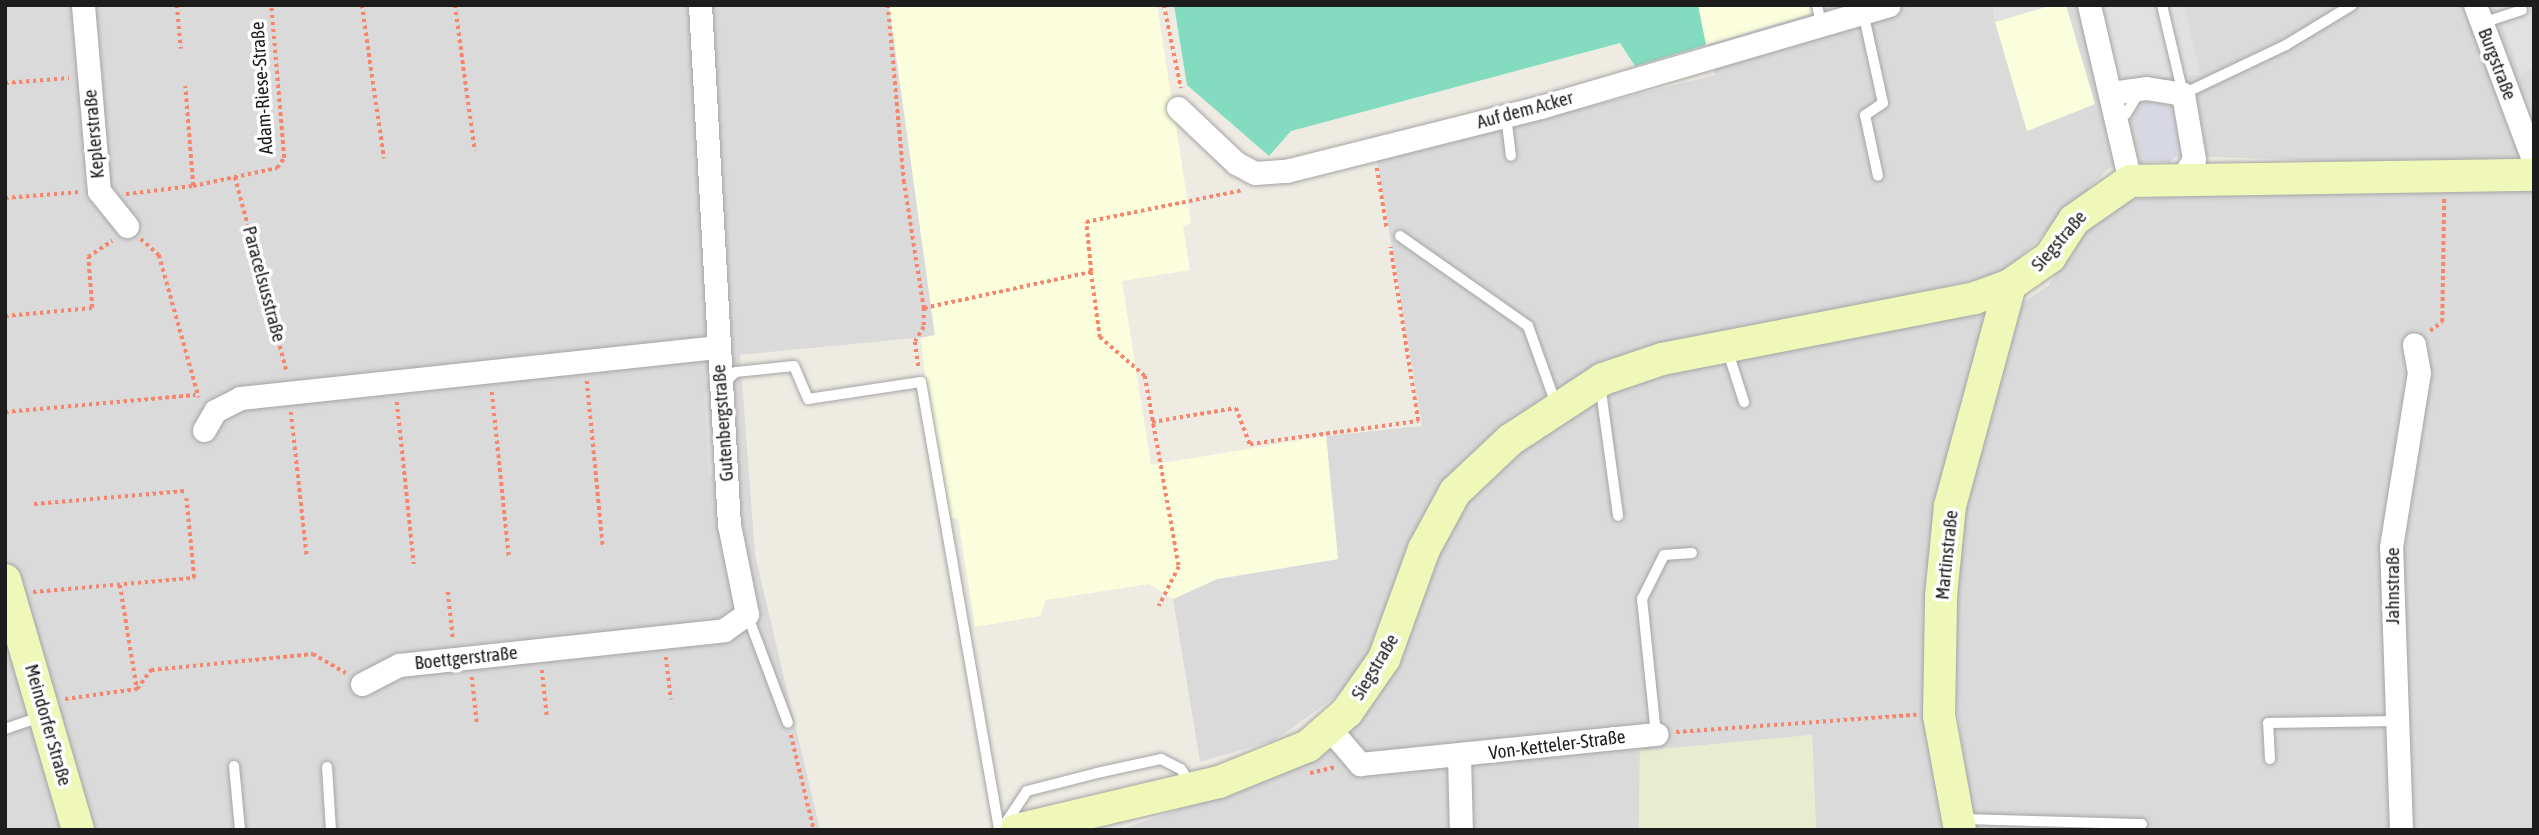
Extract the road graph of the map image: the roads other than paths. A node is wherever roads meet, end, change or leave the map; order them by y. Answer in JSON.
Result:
{"nodes":[{"id":1,"x":83,"y":5,"type":"edge"},
{"id":2,"x":700,"y":5,"type":"edge"},
{"id":3,"x":1889,"y":5,"type":"edge"},
{"id":4,"x":2088,"y":5,"type":"edge"},
{"id":5,"x":2162,"y":5,"type":"edge"},
{"id":6,"x":2352,"y":5,"type":"edge"},
{"id":7,"x":2522,"y":10,"type":"dead end"},
{"id":8,"x":1863,"y":12,"type":"junction"},
{"id":9,"x":2479,"y":14,"type":"edge"},
{"id":10,"x":1819,"y":15,"type":"edge"},
{"id":11,"x":2183,"y":94,"type":"junction"},
{"id":12,"x":2114,"y":95,"type":"junction"},
{"id":13,"x":2137,"y":96,"type":"junction"},
{"id":14,"x":1185,"y":114,"type":"road end"},
{"id":15,"x":2126,"y":114,"type":"junction"},
{"id":16,"x":1506,"y":116,"type":"junction"},
{"id":17,"x":1511,"y":156,"type":"dead end"},
{"id":18,"x":2534,"y":162,"type":"edge"},
{"id":19,"x":2534,"y":175,"type":"edge"},
{"id":20,"x":1878,"y":176,"type":"dead end"},
{"id":21,"x":2184,"y":176,"type":"junction"},
{"id":22,"x":2130,"y":181,"type":"junction"},
{"id":23,"x":127,"y":226,"type":"road end"},
{"id":24,"x":1401,"y":236,"type":"dead end"},
{"id":25,"x":2010,"y":285,"type":"junction"},
{"id":26,"x":2414,"y":344,"type":"dead end"},
{"id":27,"x":1727,"y":346,"type":"junction"},
{"id":28,"x":716,"y":347,"type":"junction"},
{"id":29,"x":1600,"y":382,"type":"junction"},
{"id":30,"x":724,"y":383,"type":"junction"},
{"id":31,"x":1744,"y":402,"type":"dead end"},
{"id":32,"x":1557,"y":409,"type":"junction"},
{"id":33,"x":209,"y":421,"type":"road end"},
{"id":34,"x":1618,"y":516,"type":"dead end"},
{"id":35,"x":1692,"y":554,"type":"dead end"},
{"id":36,"x":7,"y":587,"type":"edge"},
{"id":37,"x":747,"y":614,"type":"junction"},
{"id":38,"x":362,"y":684,"type":"road end"},
{"id":39,"x":43,"y":708,"type":"junction"},
{"id":40,"x":2397,"y":721,"type":"junction"},
{"id":41,"x":788,"y":723,"type":"road end"},
{"id":42,"x":1329,"y":728,"type":"junction"},
{"id":43,"x":5,"y":729,"type":"edge"},
{"id":44,"x":1656,"y":734,"type":"joint"},
{"id":45,"x":1459,"y":756,"type":"junction"},
{"id":46,"x":2270,"y":759,"type":"dead end"},
{"id":47,"x":234,"y":765,"type":"dead end"},
{"id":48,"x":327,"y":767,"type":"dead end"},
{"id":49,"x":1192,"y":788,"type":"junction"},
{"id":50,"x":1959,"y":824,"type":"edge"},
{"id":51,"x":2142,"y":824,"type":"dead end"},
{"id":52,"x":78,"y":830,"type":"edge"},
{"id":53,"x":240,"y":830,"type":"edge"},
{"id":54,"x":331,"y":830,"type":"edge"},
{"id":55,"x":1000,"y":830,"type":"edge"},
{"id":56,"x":1016,"y":830,"type":"edge"},
{"id":57,"x":1461,"y":830,"type":"edge"},
{"id":58,"x":2401,"y":830,"type":"edge"}],
"edges":[{"from":1,"to":23,"type":"street","name":"Keplerstraße"},
{"from":2,"to":28,"type":"street","name":"Gutenbergstraße"},
{"from":3,"to":8,"type":"street","name":"Auf dem Acker"},
{"from":4,"to":12,"type":"street"},
{"from":5,"to":11,"type":"lane"},
{"from":6,"to":11,"type":"lane"},
{"from":7,"to":9,"type":"lane"},
{"from":8,"to":10,"type":"street","name":"Auf dem Acker"},
{"from":8,"to":20,"type":"lane"},
{"from":9,"to":18,"type":"street","name":"Burgstraße"},
{"from":10,"to":16,"type":"street","name":"Auf dem Acker"},
{"from":11,"to":12,"type":"street"},
{"from":11,"to":21,"type":"street"},
{"from":12,"to":13,"type":"lane"},
{"from":12,"to":15,"type":"lane"},
{"from":12,"to":22,"type":"street"},
{"from":13,"to":15,"type":"lane"},
{"from":13,"to":21,"type":"lane"},
{"from":14,"to":16,"type":"street","name":"Auf dem Acker"},
{"from":15,"to":22,"type":"lane"},
{"from":16,"to":17,"type":"lane"},
{"from":19,"to":21,"type":"main road","name":"Siegstraße"},
{"from":21,"to":22,"type":"main road","name":"Siegstraße"},
{"from":22,"to":25,"type":"main road","name":"Siegstraße"},
{"from":24,"to":32,"type":"lane"},
{"from":25,"to":27,"type":"main road","name":"Siegstraße"},
{"from":25,"to":50,"type":"main road","name":"Martinstraße"},
{"from":26,"to":40,"type":"street","name":"Jahnstraße"},
{"from":27,"to":29,"type":"main road","name":"Siegstraße"},
{"from":27,"to":31,"type":"lane"},
{"from":28,"to":30,"type":"street","name":"Gutenbergstraße"},
{"from":28,"to":33,"type":"street"},
{"from":29,"to":32,"type":"main road","name":"Siegstraße"},
{"from":29,"to":34,"type":"lane"},
{"from":30,"to":37,"type":"street","name":"Gutenbergstraße"},
{"from":30,"to":55,"type":"lane"},
{"from":32,"to":42,"type":"main road","name":"Siegstraße"},
{"from":35,"to":44,"type":"lane"},
{"from":36,"to":39,"type":"main road","name":"Meindorfer Straße"},
{"from":37,"to":38,"type":"street","name":"Boettgerstraße"},
{"from":37,"to":41,"type":"lane","name":"Gutenbergstraße"},
{"from":39,"to":43,"type":"lane"},
{"from":39,"to":52,"type":"main road","name":"Meindorfer Straße"},
{"from":40,"to":46,"type":"lane"},
{"from":40,"to":58,"type":"street","name":"Jahnstraße"},
{"from":42,"to":45,"type":"street","name":"Von-Ketteler-Straße"},
{"from":42,"to":49,"type":"main road","name":"Siegstraße"},
{"from":44,"to":45,"type":"street","name":"Von-Ketteler-Straße"},
{"from":45,"to":57,"type":"street"},
{"from":47,"to":53,"type":"lane"},
{"from":48,"to":54,"type":"lane"},
{"from":49,"to":55,"type":"lane"},
{"from":49,"to":56,"type":"main road","name":"Siegstraße"},
{"from":50,"to":51,"type":"lane"}]}
